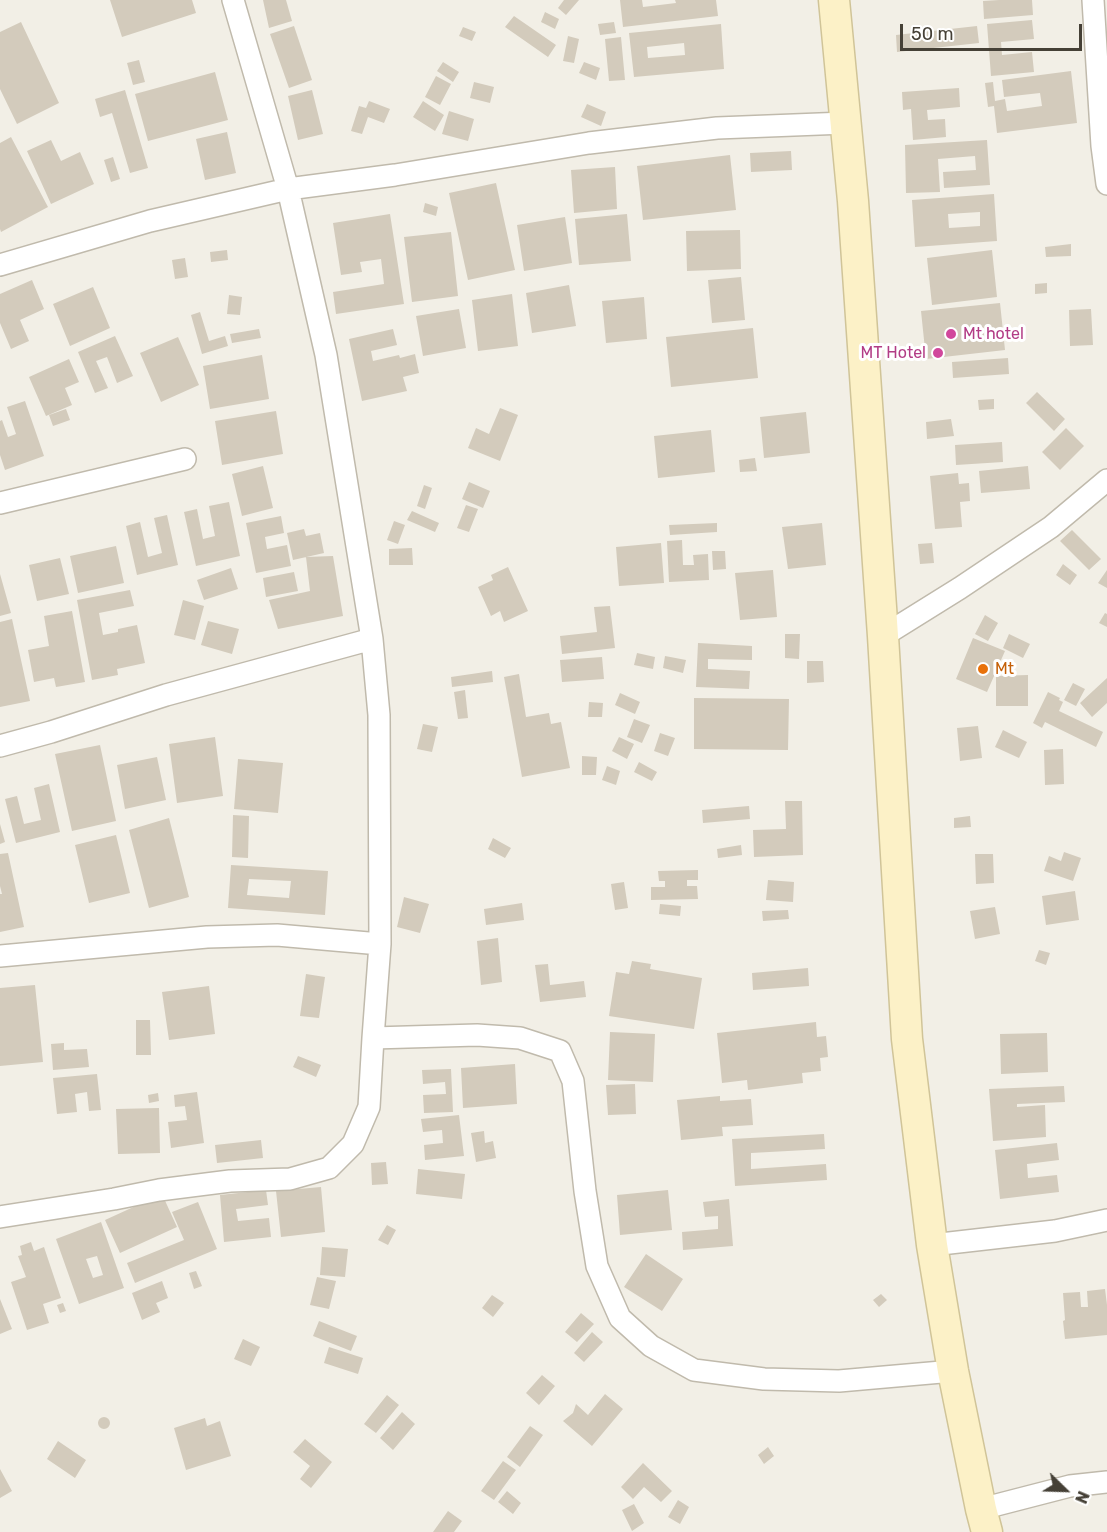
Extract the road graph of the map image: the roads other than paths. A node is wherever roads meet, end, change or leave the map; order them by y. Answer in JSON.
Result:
{"nodes":[{"id":1,"x":233,"y":0,"type":"edge"},
{"id":2,"x":834,"y":0,"type":"edge"},
{"id":3,"x":1093,"y":0,"type":"edge"},
{"id":4,"x":845,"y":123,"type":"junction"},
{"id":5,"x":1107,"y":184,"type":"edge"},
{"id":6,"x":288,"y":189,"type":"junction"},
{"id":7,"x":0,"y":265,"type":"edge"},
{"id":8,"x":185,"y":459,"type":"dead end"},
{"id":9,"x":1107,"y":480,"type":"edge"},
{"id":10,"x":0,"y":502,"type":"edge"},
{"id":11,"x":883,"y":636,"type":"junction"},
{"id":12,"x":372,"y":639,"type":"junction"},
{"id":13,"x":0,"y":746,"type":"edge"},
{"id":14,"x":380,"y":944,"type":"junction"},
{"id":15,"x":0,"y":957,"type":"edge"},
{"id":16,"x":373,"y":1038,"type":"junction"},
{"id":17,"x":0,"y":1217,"type":"edge"},
{"id":18,"x":1107,"y":1220,"type":"edge"},
{"id":19,"x":932,"y":1245,"type":"junction"},
{"id":20,"x":953,"y":1371,"type":"junction"},
{"id":21,"x":1107,"y":1482,"type":"edge"},
{"id":22,"x":984,"y":1520,"type":"edge"}],
"edges":[{"from":1,"to":6,"type":"street"},
{"from":2,"to":4,"type":"main road"},
{"from":3,"to":5,"type":"street"},
{"from":4,"to":6,"type":"street"},
{"from":4,"to":11,"type":"main road"},
{"from":6,"to":7,"type":"street"},
{"from":6,"to":12,"type":"street"},
{"from":8,"to":10,"type":"street"},
{"from":9,"to":11,"type":"street"},
{"from":11,"to":19,"type":"main road"},
{"from":12,"to":13,"type":"street"},
{"from":12,"to":14,"type":"street"},
{"from":14,"to":15,"type":"street"},
{"from":14,"to":16,"type":"street"},
{"from":16,"to":17,"type":"street"},
{"from":16,"to":20,"type":"street"},
{"from":18,"to":19,"type":"street"},
{"from":19,"to":20,"type":"main road"},
{"from":20,"to":22,"type":"main road"},
{"from":21,"to":22,"type":"street"}]}
